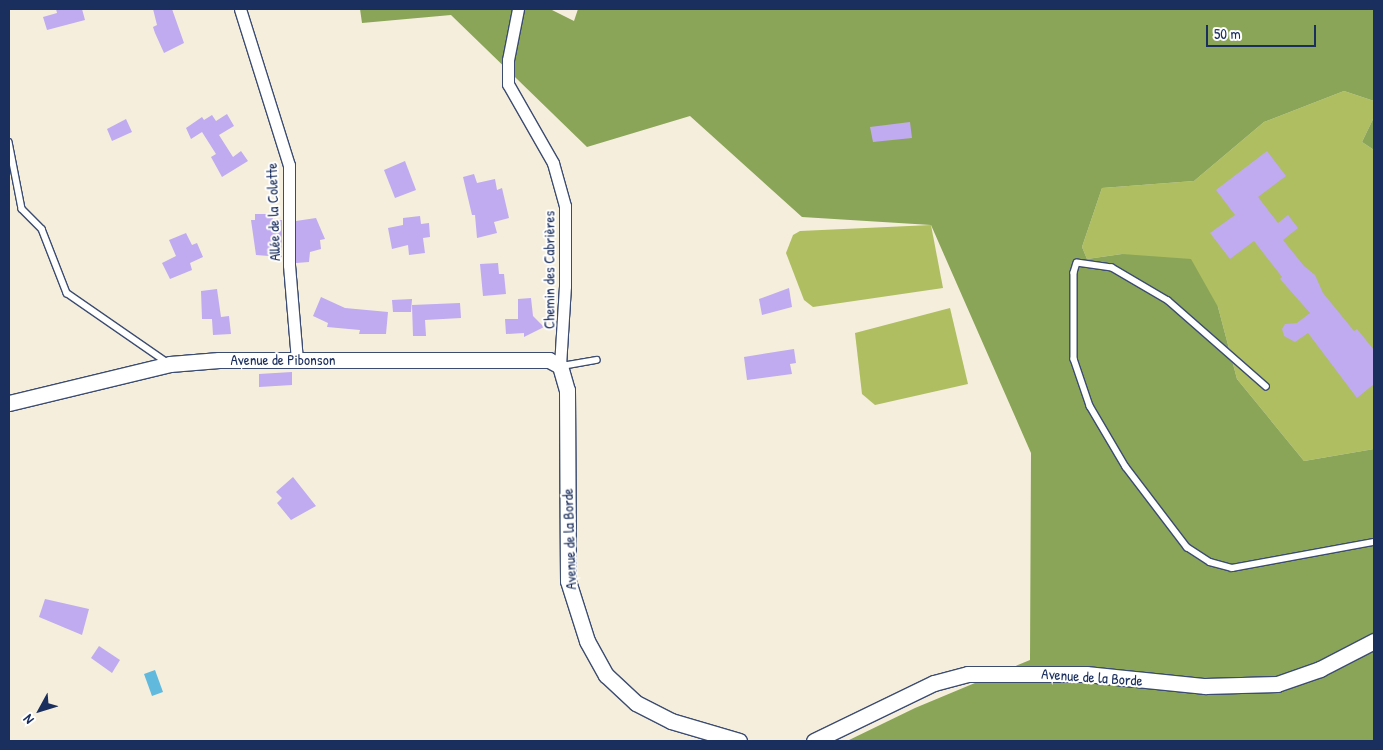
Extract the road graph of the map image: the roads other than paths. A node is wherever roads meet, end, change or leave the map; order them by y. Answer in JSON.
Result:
{"nodes":[{"id":1,"x":240,"y":9,"type":"edge"},
{"id":2,"x":518,"y":9,"type":"edge"},
{"id":3,"x":9,"y":142,"type":"edge"},
{"id":4,"x":596,"y":360,"type":"dead end"},
{"id":5,"x":297,"y":361,"type":"junction"},
{"id":6,"x":170,"y":364,"type":"junction"},
{"id":7,"x":560,"y":366,"type":"junction"},
{"id":8,"x":1266,"y":387,"type":"dead end"},
{"id":9,"x":9,"y":403,"type":"edge"},
{"id":10,"x":1374,"y":542,"type":"edge"},
{"id":11,"x":1374,"y":641,"type":"edge"},
{"id":12,"x":733,"y":740,"type":"edge"},
{"id":13,"x":814,"y":741,"type":"edge"}],
"edges":[{"from":1,"to":5,"type":"street","name":"Allée de la Colette"},
{"from":2,"to":7,"type":"street","name":"Chemin des Cabrières"},
{"from":3,"to":6,"type":"lane"},
{"from":4,"to":7,"type":"lane"},
{"from":5,"to":6,"type":"street","name":"Avenue de Pibonson"},
{"from":5,"to":7,"type":"street","name":"Avenue de Pibonson"},
{"from":6,"to":9,"type":"street","name":"Avenue de Pibonson"},
{"from":7,"to":12,"type":"street","name":"Avenue de la Borde"},
{"from":8,"to":10,"type":"lane"},
{"from":11,"to":13,"type":"street","name":"Avenue de la Borde"}]}
